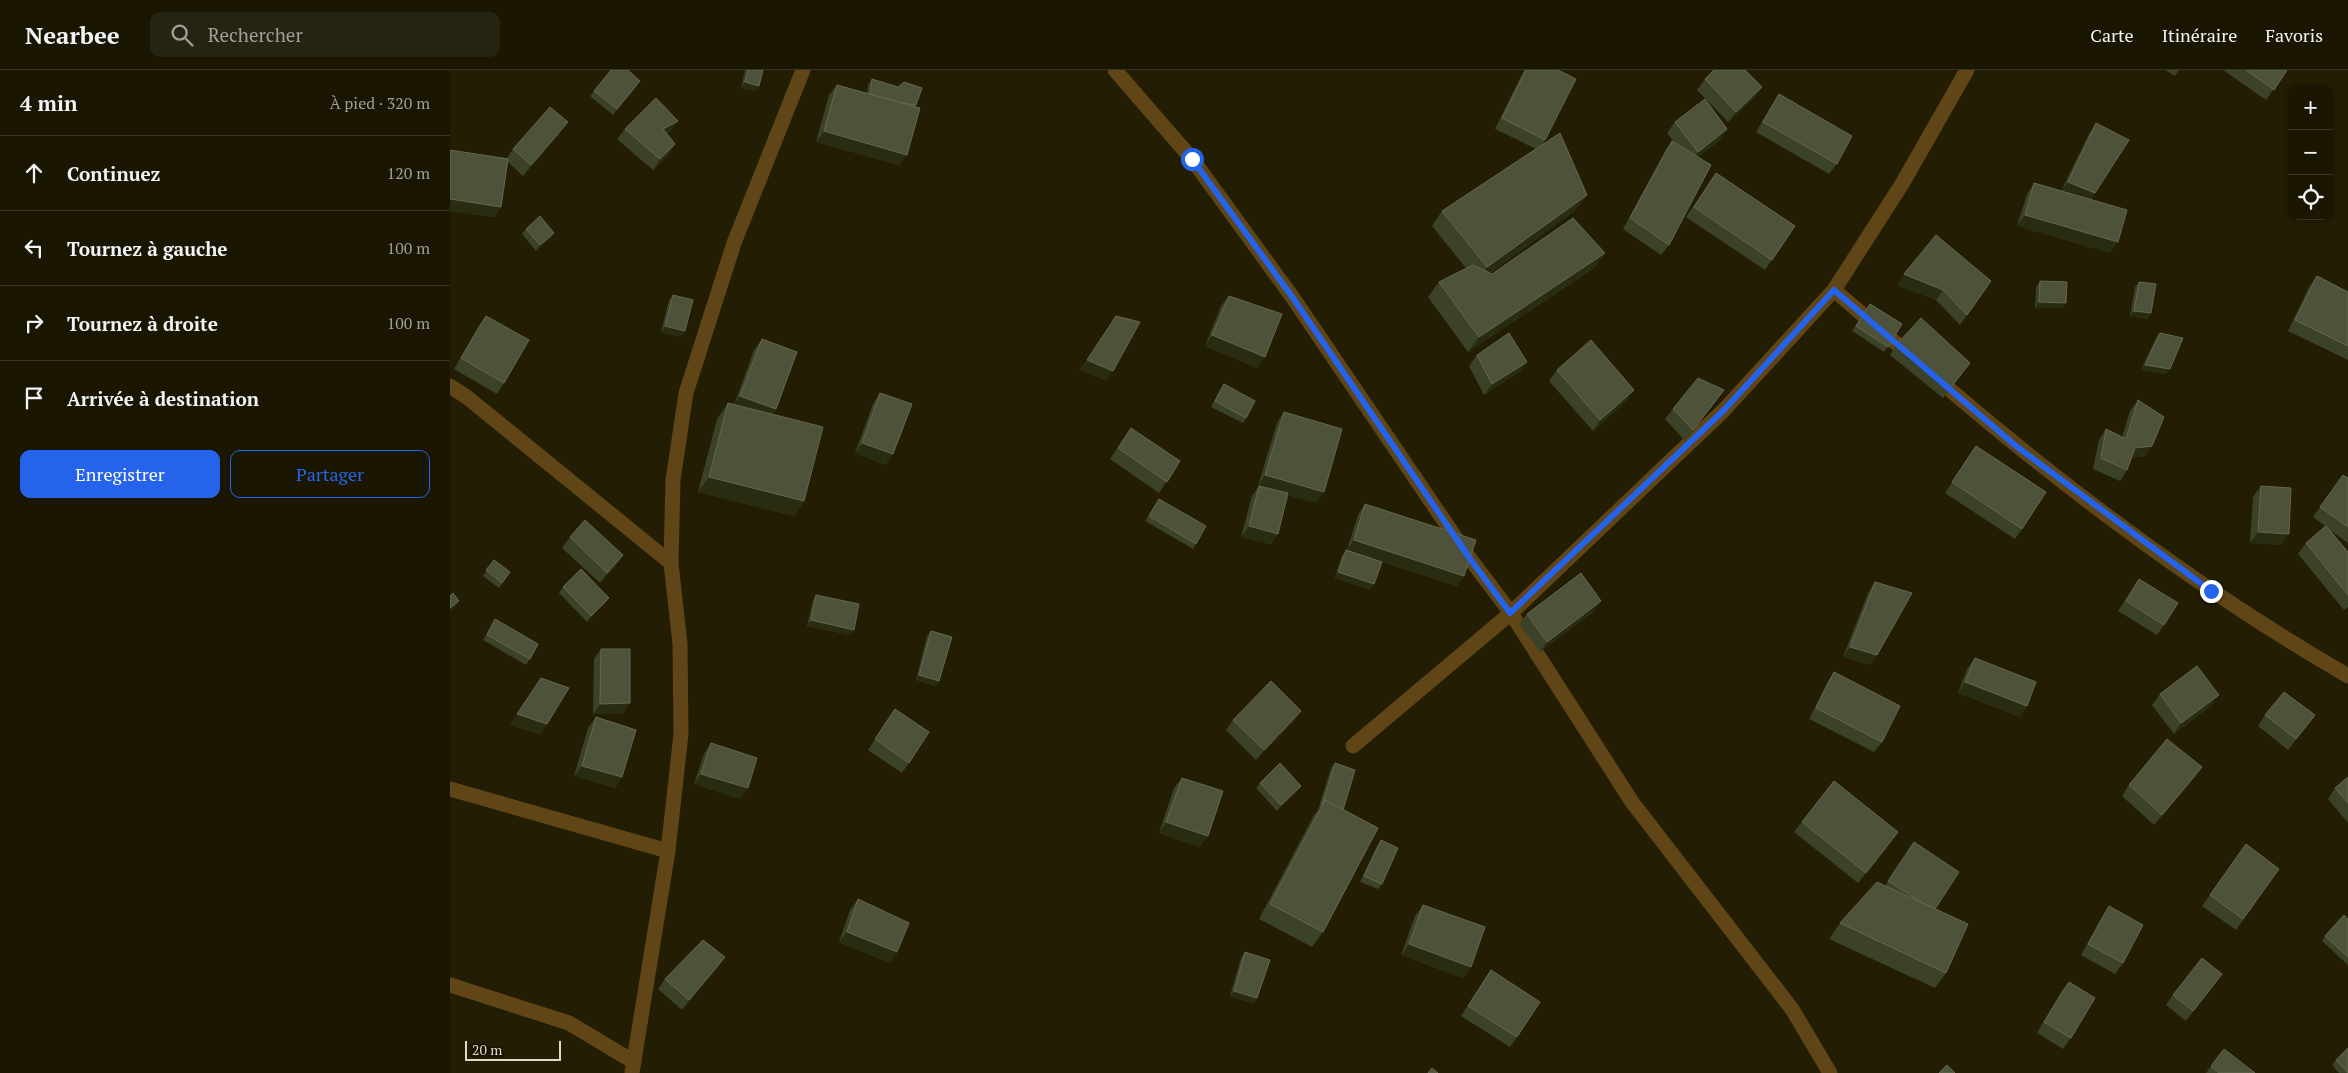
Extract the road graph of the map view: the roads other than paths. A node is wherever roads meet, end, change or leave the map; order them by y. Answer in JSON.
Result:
{"nodes":[{"id":1,"x":803,"y":70,"type":"edge"},
{"id":2,"x":1115,"y":70,"type":"edge"},
{"id":3,"x":1967,"y":70,"type":"edge"},
{"id":4,"x":1834,"y":290,"type":"junction"},
{"id":5,"x":450,"y":386,"type":"edge"},
{"id":6,"x":671,"y":562,"type":"junction"},
{"id":7,"x":1510,"y":613,"type":"junction"},
{"id":8,"x":2348,"y":676,"type":"edge"},
{"id":9,"x":1353,"y":746,"type":"dead end"},
{"id":10,"x":450,"y":789,"type":"edge"},
{"id":11,"x":668,"y":851,"type":"junction"},
{"id":12,"x":450,"y":984,"type":"edge"},
{"id":13,"x":633,"y":1068,"type":"edge"},
{"id":14,"x":1830,"y":1073,"type":"edge"}],
"edges":[{"from":1,"to":6,"type":"street"},
{"from":2,"to":7,"type":"street"},
{"from":3,"to":4,"type":"street"},
{"from":4,"to":7,"type":"street"},
{"from":4,"to":8,"type":"street"},
{"from":5,"to":6,"type":"street"},
{"from":6,"to":11,"type":"street"},
{"from":7,"to":9,"type":"street"},
{"from":7,"to":14,"type":"street"},
{"from":10,"to":11,"type":"street"},
{"from":11,"to":13,"type":"street"},
{"from":12,"to":13,"type":"street"}]}
